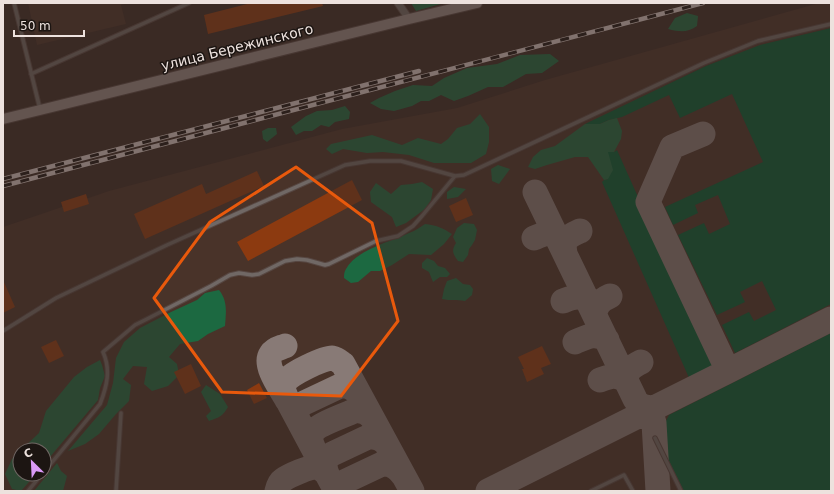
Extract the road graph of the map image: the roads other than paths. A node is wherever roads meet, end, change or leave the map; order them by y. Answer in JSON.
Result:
{"nodes":[{"id":1,"x":14,"y":3,"type":"edge"},
{"id":2,"x":189,"y":3,"type":"edge"},
{"id":3,"x":398,"y":3,"type":"edge"},
{"id":4,"x":477,"y":3,"type":"edge"},
{"id":5,"x":409,"y":19,"type":"junction"},
{"id":6,"x":831,"y":24,"type":"edge"},
{"id":7,"x":31,"y":74,"type":"junction"},
{"id":8,"x":40,"y":110,"type":"junction"},
{"id":9,"x":3,"y":119,"type":"edge"},
{"id":10,"x":455,"y":176,"type":"junction"},
{"id":11,"x":3,"y":331,"type":"edge"},
{"id":12,"x":121,"y":412,"type":"dead end"},
{"id":13,"x":655,"y":438,"type":"dead end"},
{"id":14,"x":52,"y":462,"type":"edge"},
{"id":15,"x":36,"y":482,"type":"edge"},
{"id":16,"x":28,"y":491,"type":"edge"},
{"id":17,"x":116,"y":491,"type":"edge"},
{"id":18,"x":592,"y":491,"type":"edge"},
{"id":19,"x":633,"y":491,"type":"edge"},
{"id":20,"x":681,"y":491,"type":"edge"}],
"edges":[{"from":1,"to":7,"type":"lane"},
{"from":2,"to":7,"type":"lane"},
{"from":3,"to":5,"type":"street"},
{"from":4,"to":5,"type":"main road","name":"улица Бережинского"},
{"from":5,"to":8,"type":"main road","name":"улица Бережинского"},
{"from":6,"to":10,"type":"lane"},
{"from":7,"to":8,"type":"lane"},
{"from":8,"to":9,"type":"main road","name":"улица Бережинского"},
{"from":10,"to":11,"type":"lane"},
{"from":10,"to":14,"type":"lane"},
{"from":12,"to":17,"type":"lane"},
{"from":13,"to":20,"type":"lane"},
{"from":15,"to":16,"type":"lane"},
{"from":18,"to":19,"type":"lane"}]}
